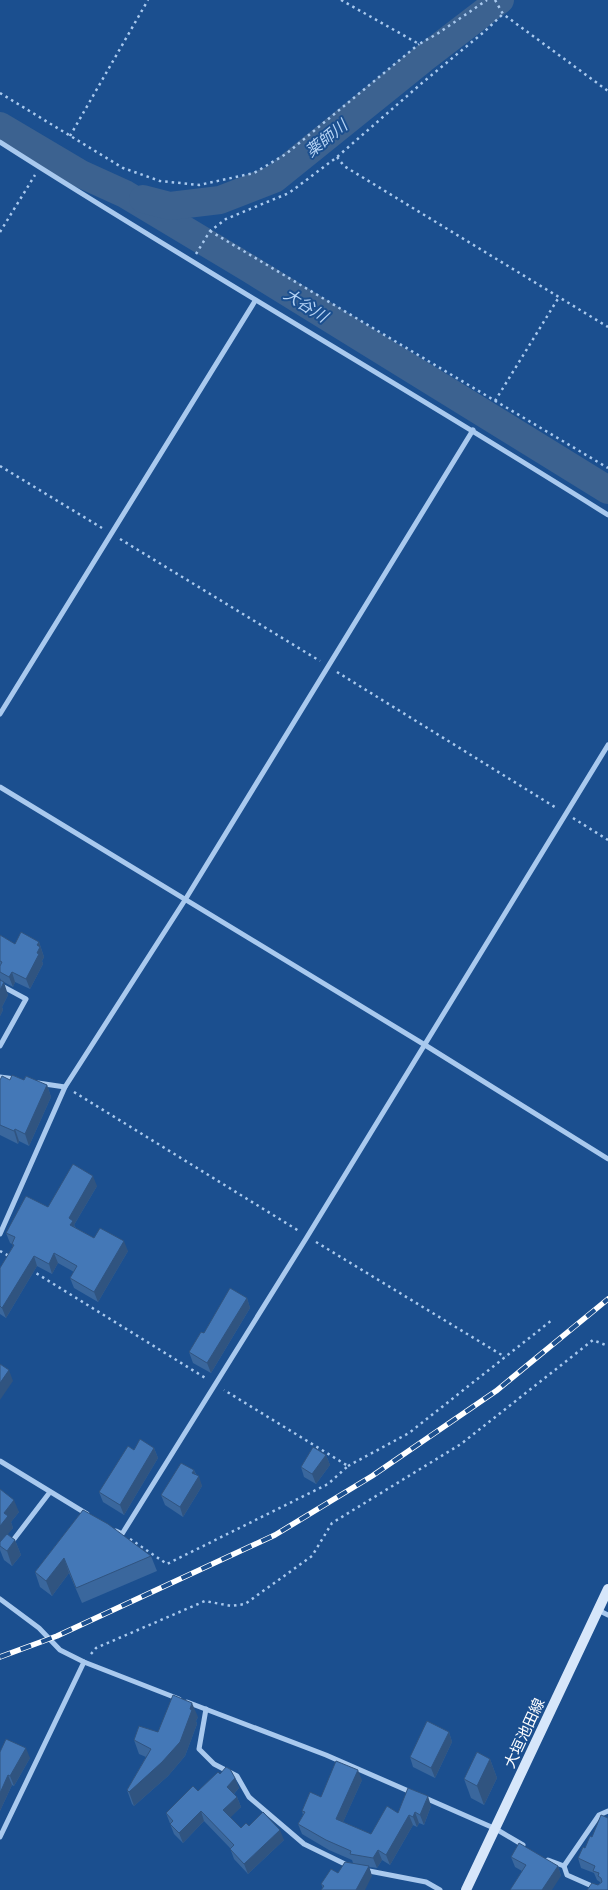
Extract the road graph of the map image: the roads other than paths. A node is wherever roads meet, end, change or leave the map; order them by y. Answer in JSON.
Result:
{"nodes":[{"id":1,"x":0,"y":142,"type":"edge"},
{"id":2,"x":196,"y":255,"type":"road end"},
{"id":3,"x":192,"y":261,"type":"junction"},
{"id":4,"x":255,"y":301,"type":"junction"},
{"id":5,"x":473,"y":430,"type":"junction"},
{"id":6,"x":608,"y":515,"type":"edge"},
{"id":7,"x":0,"y":714,"type":"edge"},
{"id":8,"x":608,"y":745,"type":"edge"},
{"id":9,"x":0,"y":787,"type":"edge"},
{"id":10,"x":185,"y":900,"type":"junction"},
{"id":11,"x":0,"y":985,"type":"edge"},
{"id":12,"x":425,"y":1045,"type":"junction"},
{"id":13,"x":0,"y":1046,"type":"edge"},
{"id":14,"x":0,"y":1077,"type":"edge"},
{"id":15,"x":18,"y":1080,"type":"edge"},
{"id":16,"x":35,"y":1083,"type":"edge"},
{"id":17,"x":65,"y":1087,"type":"junction"},
{"id":18,"x":608,"y":1159,"type":"edge"},
{"id":19,"x":0,"y":1234,"type":"edge"},
{"id":20,"x":0,"y":1461,"type":"edge"},
{"id":21,"x":50,"y":1492,"type":"junction"},
{"id":22,"x":90,"y":1515,"type":"edge"},
{"id":23,"x":114,"y":1529,"type":"edge"},
{"id":24,"x":6,"y":1550,"type":"edge"},
{"id":25,"x":608,"y":1589,"type":"edge"},
{"id":26,"x":0,"y":1599,"type":"edge"},
{"id":27,"x":598,"y":1610,"type":"junction"},
{"id":28,"x":608,"y":1615,"type":"edge"},
{"id":29,"x":84,"y":1662,"type":"junction"},
{"id":30,"x":206,"y":1709,"type":"junction"},
{"id":31,"x":608,"y":1811,"type":"edge"},
{"id":32,"x":496,"y":1829,"type":"junction"},
{"id":33,"x":0,"y":1836,"type":"edge"},
{"id":34,"x":528,"y":1848,"type":"edge"},
{"id":35,"x":544,"y":1858,"type":"edge"},
{"id":36,"x":564,"y":1866,"type":"junction"},
{"id":37,"x":351,"y":1868,"type":"edge"},
{"id":38,"x":360,"y":1869,"type":"edge"},
{"id":39,"x":440,"y":1890,"type":"edge"},
{"id":40,"x":466,"y":1890,"type":"edge"},
{"id":41,"x":601,"y":1890,"type":"edge"}],
"edges":[{"from":1,"to":3,"type":"street"},
{"from":2,"to":3,"type":"street"},
{"from":3,"to":4,"type":"street"},
{"from":4,"to":5,"type":"street"},
{"from":4,"to":7,"type":"street"},
{"from":5,"to":6,"type":"street"},
{"from":5,"to":10,"type":"street"},
{"from":8,"to":12,"type":"street"},
{"from":9,"to":10,"type":"street"},
{"from":10,"to":12,"type":"street"},
{"from":10,"to":17,"type":"street"},
{"from":11,"to":13,"type":"street"},
{"from":12,"to":18,"type":"street"},
{"from":12,"to":23,"type":"street"},
{"from":14,"to":15,"type":"street"},
{"from":16,"to":17,"type":"street"},
{"from":17,"to":19,"type":"street"},
{"from":20,"to":21,"type":"street"},
{"from":21,"to":22,"type":"street"},
{"from":21,"to":24,"type":"street"},
{"from":25,"to":27,"type":"main road","name":"大垣池田線"},
{"from":26,"to":29,"type":"street"},
{"from":27,"to":28,"type":"street"},
{"from":27,"to":32,"type":"main road","name":"大垣池田線"},
{"from":29,"to":30,"type":"street"},
{"from":29,"to":33,"type":"street"},
{"from":30,"to":32,"type":"street"},
{"from":30,"to":37,"type":"street"},
{"from":31,"to":36,"type":"street"},
{"from":32,"to":34,"type":"street"},
{"from":32,"to":40,"type":"main road","name":"大垣池田線"},
{"from":35,"to":36,"type":"street"},
{"from":36,"to":41,"type":"street"},
{"from":38,"to":39,"type":"street"}]}
